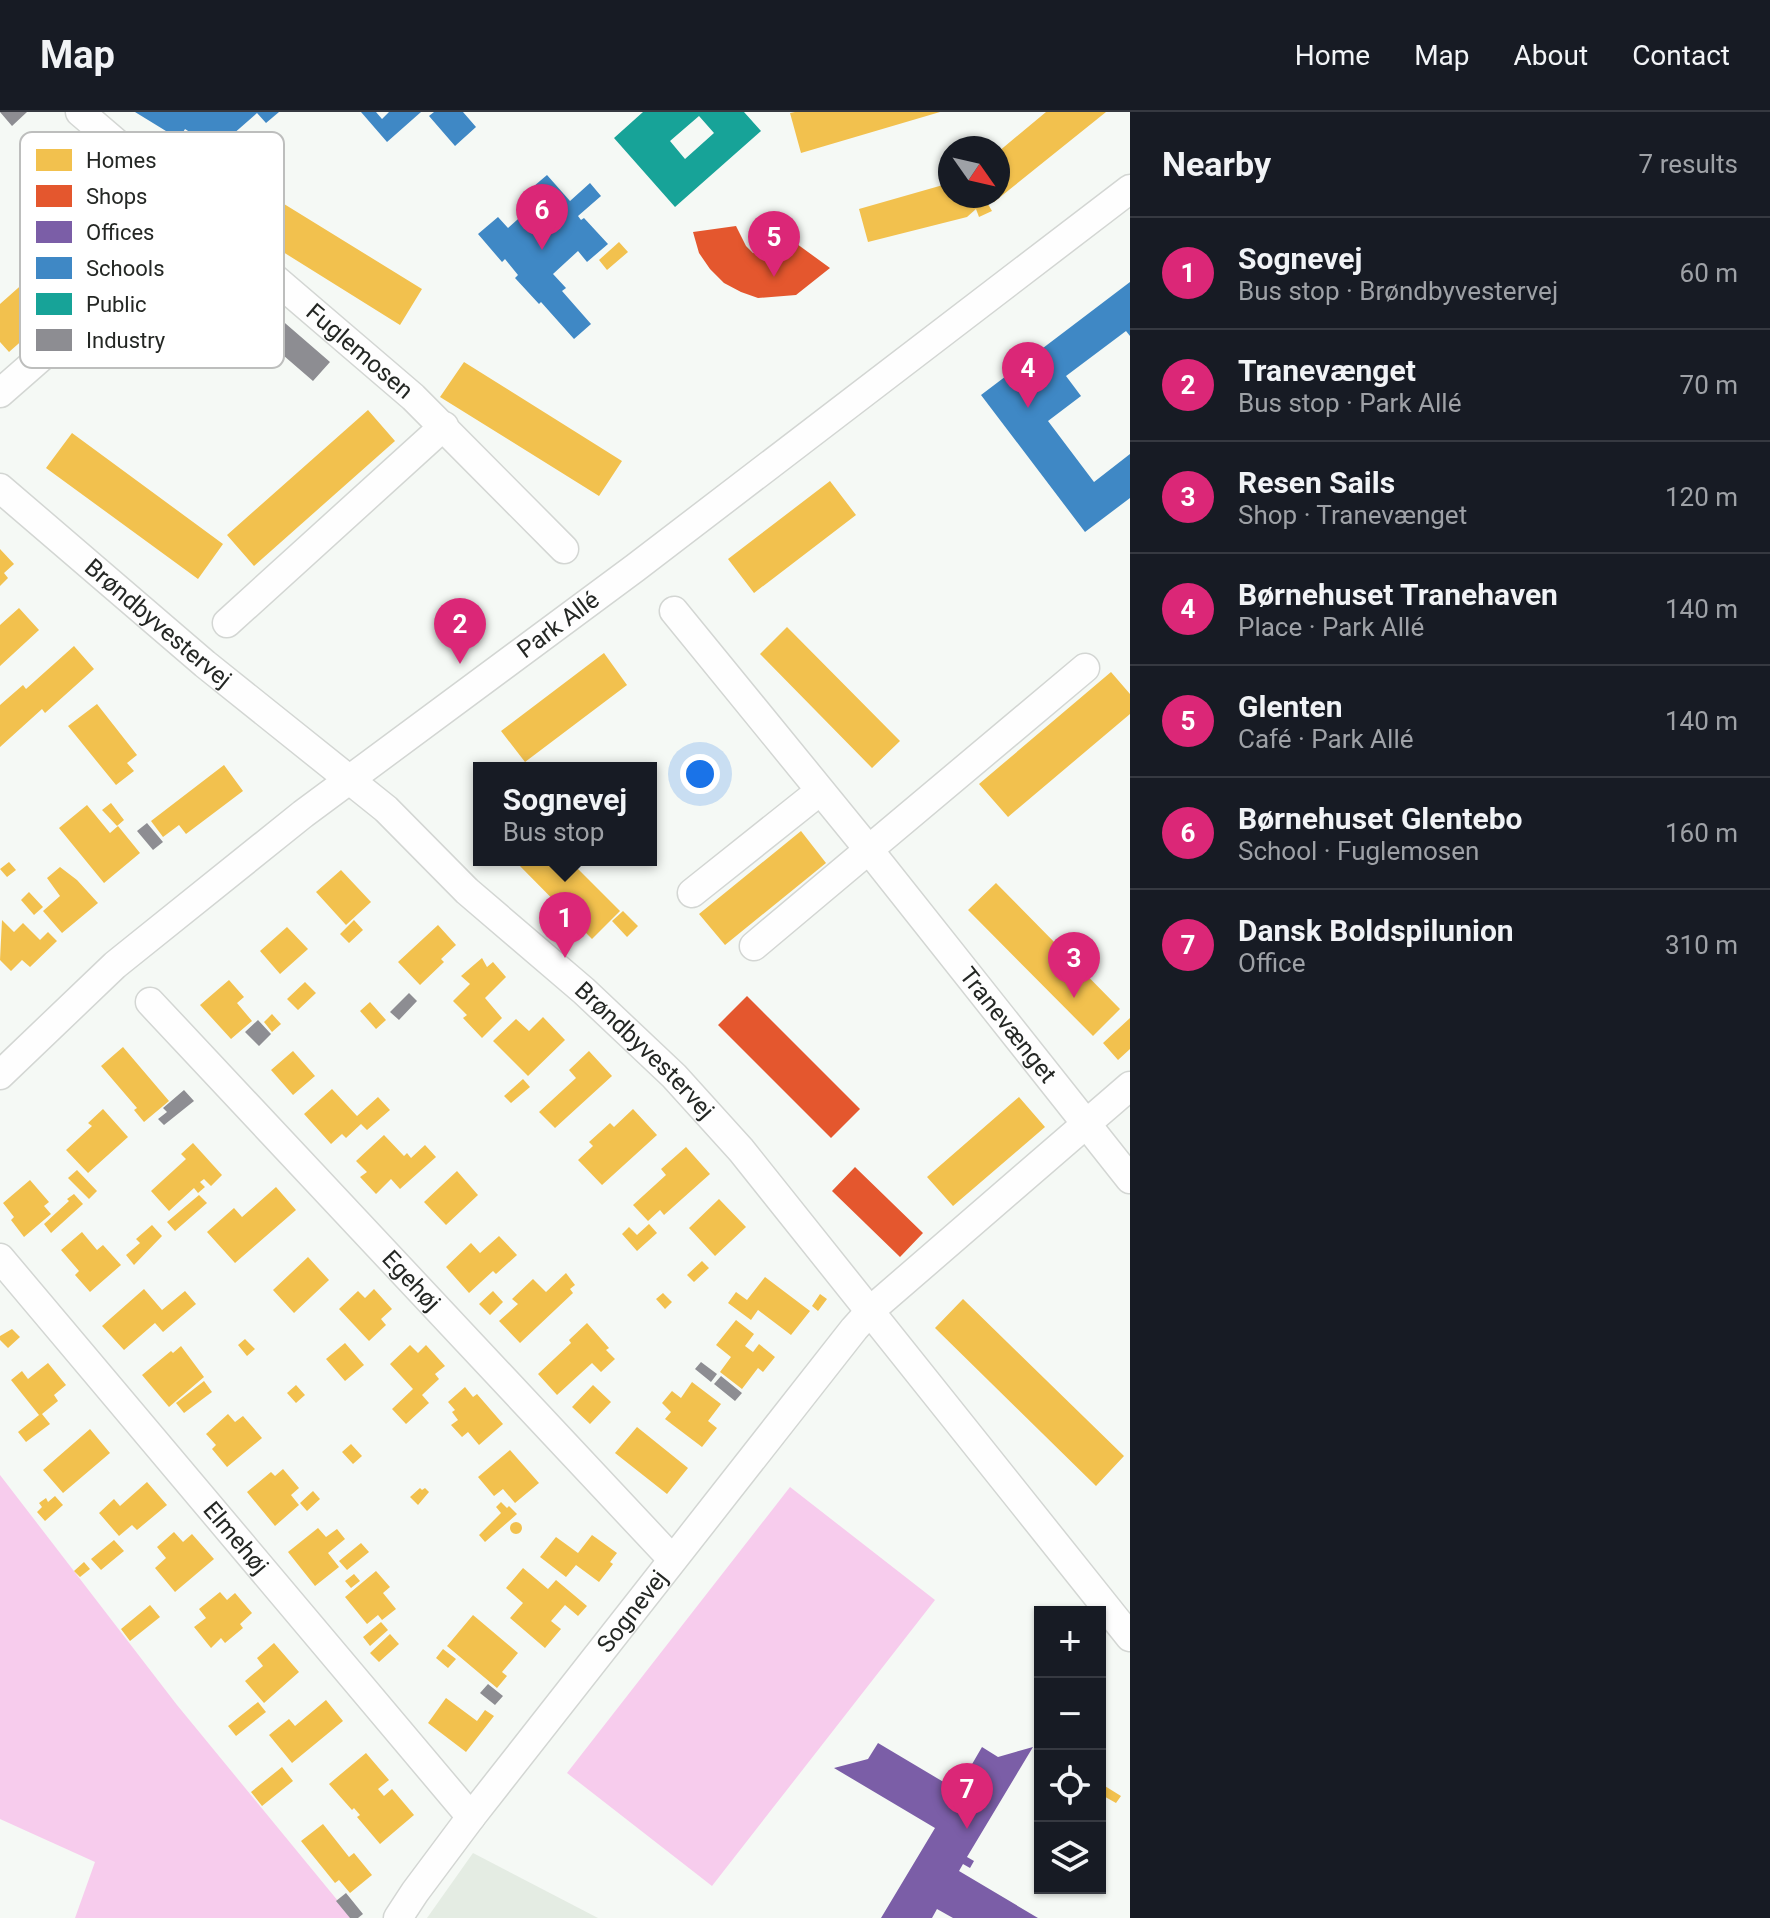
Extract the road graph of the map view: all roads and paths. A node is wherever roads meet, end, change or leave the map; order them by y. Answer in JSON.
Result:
{"nodes":[{"id":1,"x":80,"y":112,"type":"edge"},
{"id":2,"x":103,"y":132,"type":"edge"},
{"id":3,"x":1130,"y":189,"type":"edge"},
{"id":4,"x":284,"y":288,"type":"edge"},
{"id":5,"x":29,"y":368,"type":"edge"},
{"id":6,"x":0,"y":393,"type":"edge"},
{"id":7,"x":444,"y":426,"type":"junction"},
{"id":8,"x":0,"y":488,"type":"edge"},
{"id":9,"x":564,"y":549,"type":"dead end"},
{"id":10,"x":674,"y":611,"type":"dead end"},
{"id":11,"x":227,"y":623,"type":"dead end"},
{"id":12,"x":1085,"y":668,"type":"dead end"},
{"id":13,"x":348,"y":780,"type":"junction"},
{"id":14,"x":820,"y":791,"type":"junction"},
{"id":15,"x":869,"y":850,"type":"junction"},
{"id":16,"x":692,"y":893,"type":"dead end"},
{"id":17,"x":754,"y":946,"type":"dead end"},
{"id":18,"x":150,"y":1002,"type":"dead end"},
{"id":19,"x":0,"y":1075,"type":"edge"},
{"id":20,"x":1130,"y":1086,"type":"edge"},
{"id":21,"x":1086,"y":1124,"type":"junction"},
{"id":22,"x":1130,"y":1179,"type":"edge"},
{"id":23,"x":0,"y":1258,"type":"edge"},
{"id":24,"x":871,"y":1310,"type":"junction"},
{"id":25,"x":672,"y":1559,"type":"junction"},
{"id":26,"x":1130,"y":1637,"type":"edge"},
{"id":27,"x":471,"y":1817,"type":"junction"},
{"id":28,"x":398,"y":1918,"type":"edge"}],
"edges":[{"from":1,"to":2,"type":"street","name":"Fuglemosen"},
{"from":3,"to":13,"type":"street","name":"Park Allé"},
{"from":4,"to":7,"type":"street","name":"Fuglemosen"},
{"from":5,"to":6,"type":"street"},
{"from":7,"to":9,"type":"street","name":"Fuglemosen"},
{"from":7,"to":11,"type":"street"},
{"from":8,"to":13,"type":"street","name":"Brøndbyvestervej"},
{"from":10,"to":14,"type":"street","name":"Tranevænget"},
{"from":12,"to":15,"type":"street"},
{"from":13,"to":19,"type":"street","name":"Park Allé"},
{"from":13,"to":24,"type":"street","name":"Brøndbyvestervej"},
{"from":14,"to":15,"type":"street","name":"Tranevænget"},
{"from":14,"to":16,"type":"street"},
{"from":15,"to":17,"type":"street"},
{"from":15,"to":21,"type":"street","name":"Tranevænget"},
{"from":18,"to":25,"type":"street","name":"Egehøj"},
{"from":20,"to":21,"type":"street"},
{"from":21,"to":22,"type":"street","name":"Tranevænget"},
{"from":21,"to":24,"type":"street"},
{"from":23,"to":27,"type":"street","name":"Elmehøj"},
{"from":24,"to":25,"type":"street","name":"Sognevej"},
{"from":24,"to":26,"type":"street","name":"Brøndbyvestervej"},
{"from":25,"to":27,"type":"street","name":"Sognevej"},
{"from":27,"to":28,"type":"street","name":"Sognevej"}]}
